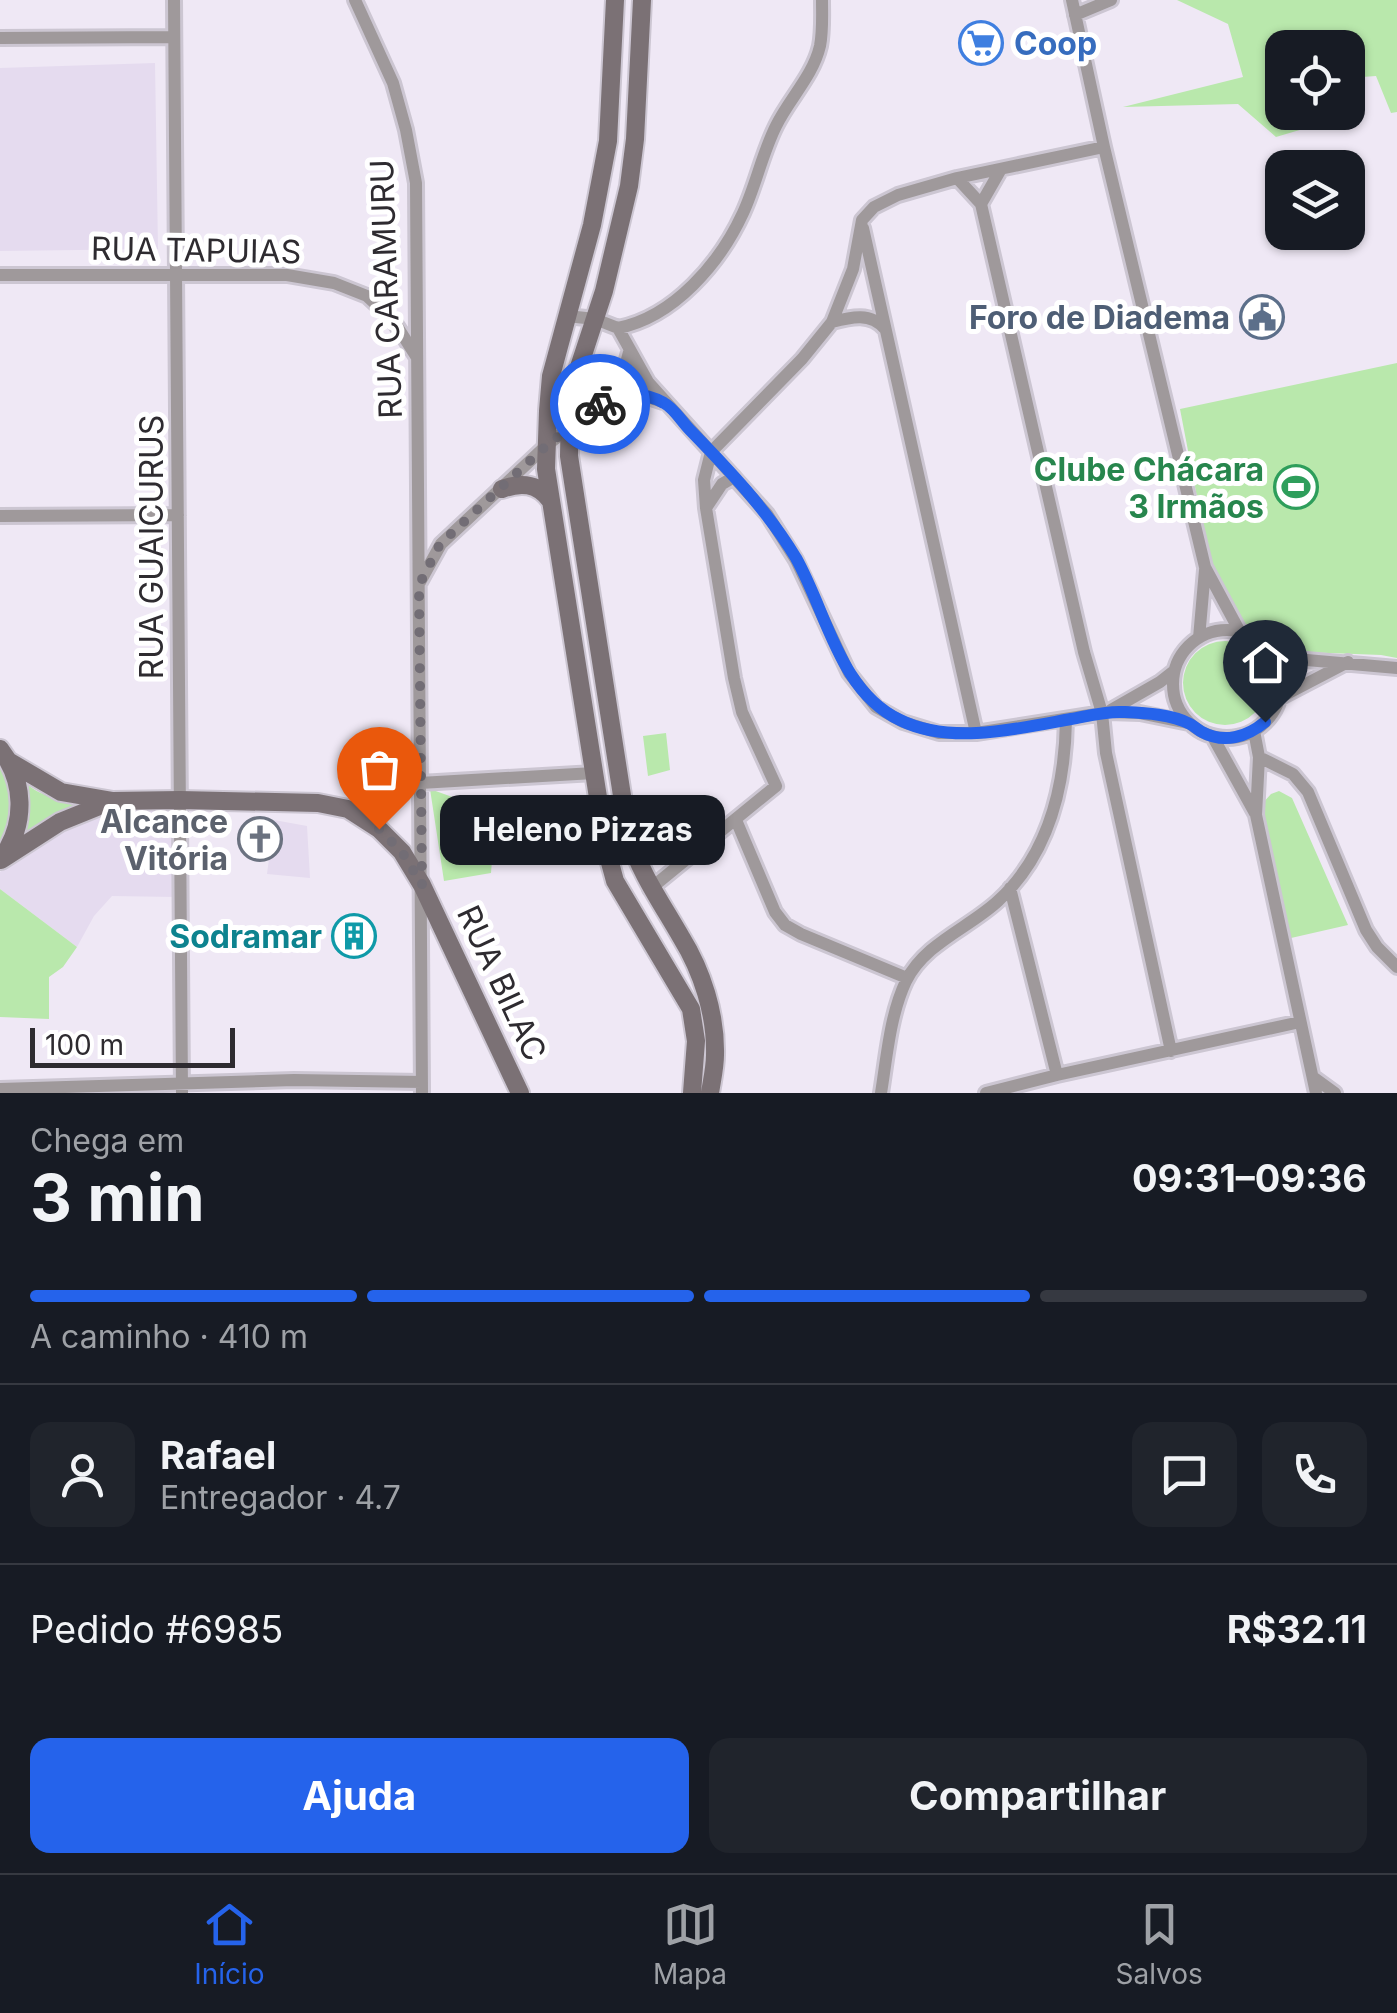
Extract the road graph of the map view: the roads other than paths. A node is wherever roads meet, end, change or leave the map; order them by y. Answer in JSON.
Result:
{"nodes":[{"id":1,"x":174,"y":0,"type":"edge"},
{"id":2,"x":356,"y":0,"type":"edge"},
{"id":3,"x":615,"y":0,"type":"edge"},
{"id":4,"x":642,"y":0,"type":"edge"},
{"id":5,"x":822,"y":0,"type":"edge"},
{"id":6,"x":1111,"y":0,"type":"edge"},
{"id":7,"x":1074,"y":7,"type":"edge"},
{"id":8,"x":174,"y":37,"type":"junction"},
{"id":9,"x":0,"y":38,"type":"edge"},
{"id":10,"x":1104,"y":147,"type":"junction"},
{"id":11,"x":1002,"y":169,"type":"junction"},
{"id":12,"x":957,"y":178,"type":"junction"},
{"id":13,"x":981,"y":204,"type":"junction"},
{"id":14,"x":862,"y":220,"type":"junction"},
{"id":15,"x":176,"y":274,"type":"junction"},
{"id":16,"x":0,"y":276,"type":"edge"},
{"id":17,"x":567,"y":316,"type":"junction"},
{"id":18,"x":594,"y":318,"type":"junction"},
{"id":19,"x":832,"y":322,"type":"junction"},
{"id":20,"x":618,"y":328,"type":"junction"},
{"id":21,"x":885,"y":329,"type":"junction"},
{"id":22,"x":629,"y":352,"type":"junction"},
{"id":23,"x":417,"y":358,"type":"junction"},
{"id":24,"x":610,"y":396,"type":"junction"},
{"id":25,"x":665,"y":403,"type":"junction"},
{"id":26,"x":569,"y":428,"type":"junction"},
{"id":27,"x":546,"y":446,"type":"junction"},
{"id":28,"x":711,"y":452,"type":"junction"},
{"id":29,"x":734,"y":477,"type":"junction"},
{"id":30,"x":502,"y":489,"type":"junction"},
{"id":31,"x":550,"y":500,"type":"junction"},
{"id":32,"x":706,"y":508,"type":"junction"},
{"id":33,"x":178,"y":515,"type":"junction"},
{"id":34,"x":0,"y":516,"type":"edge"},
{"id":35,"x":419,"y":526,"type":"junction"},
{"id":36,"x":440,"y":544,"type":"junction"},
{"id":37,"x":1205,"y":568,"type":"junction"},
{"id":38,"x":419,"y":585,"type":"junction"},
{"id":39,"x":1240,"y":632,"type":"junction"},
{"id":40,"x":1199,"y":638,"type":"junction"},
{"id":41,"x":1273,"y":656,"type":"junction"},
{"id":42,"x":1348,"y":662,"type":"junction"},
{"id":43,"x":1397,"y":668,"type":"edge"},
{"id":44,"x":1174,"y":671,"type":"junction"},
{"id":45,"x":1279,"y":698,"type":"junction"},
{"id":46,"x":1106,"y":712,"type":"junction"},
{"id":47,"x":1066,"y":720,"type":"junction"},
{"id":48,"x":1188,"y":723,"type":"junction"},
{"id":49,"x":1254,"y":731,"type":"junction"},
{"id":50,"x":976,"y":733,"type":"junction"},
{"id":51,"x":1213,"y":737,"type":"junction"},
{"id":52,"x":5,"y":756,"type":"edge"},
{"id":53,"x":1259,"y":757,"type":"junction"},
{"id":54,"x":594,"y":772,"type":"junction"},
{"id":55,"x":420,"y":783,"type":"junction"},
{"id":56,"x":180,"y":800,"type":"junction"},
{"id":57,"x":113,"y":801,"type":"junction"},
{"id":58,"x":1256,"y":815,"type":"junction"},
{"id":59,"x":736,"y":820,"type":"junction"},
{"id":60,"x":0,"y":860,"type":"edge"},
{"id":61,"x":422,"y":885,"type":"junction"},
{"id":62,"x":1010,"y":888,"type":"junction"},
{"id":63,"x":650,"y":889,"type":"junction"},
{"id":64,"x":1397,"y":967,"type":"edge"},
{"id":65,"x":907,"y":978,"type":"junction"},
{"id":66,"x":1300,"y":1022,"type":"junction"},
{"id":67,"x":1170,"y":1051,"type":"junction"},
{"id":68,"x":1056,"y":1074,"type":"junction"},
{"id":69,"x":1313,"y":1076,"type":"junction"},
{"id":70,"x":294,"y":1086,"type":"edge"},
{"id":71,"x":422,"y":1087,"type":"edge"},
{"id":72,"x":182,"y":1088,"type":"edge"},
{"id":73,"x":0,"y":1089,"type":"edge"},
{"id":74,"x":520,"y":1093,"type":"edge"},
{"id":75,"x":692,"y":1093,"type":"edge"},
{"id":76,"x":710,"y":1093,"type":"edge"},
{"id":77,"x":880,"y":1093,"type":"edge"},
{"id":78,"x":986,"y":1093,"type":"edge"},
{"id":79,"x":1316,"y":1093,"type":"edge"},
{"id":80,"x":1335,"y":1093,"type":"edge"}],
"edges":[{"from":1,"to":8,"type":"street","name":"RUA GUAICURUS"},
{"from":2,"to":23,"type":"street","name":"RUA CARAMURU"},
{"from":3,"to":17,"type":"main road"},
{"from":4,"to":18,"type":"main road"},
{"from":5,"to":20,"type":"street"},
{"from":6,"to":7,"type":"street"},
{"from":7,"to":10,"type":"street"},
{"from":8,"to":9,"type":"street"},
{"from":8,"to":15,"type":"street","name":"RUA GUAICURUS"},
{"from":10,"to":11,"type":"street"},
{"from":10,"to":37,"type":"street"},
{"from":11,"to":12,"type":"street"},
{"from":11,"to":13,"type":"street"},
{"from":12,"to":13,"type":"street"},
{"from":12,"to":14,"type":"street"},
{"from":13,"to":46,"type":"street"},
{"from":14,"to":19,"type":"street"},
{"from":14,"to":21,"type":"street"},
{"from":15,"to":16,"type":"street","name":"RUA TAPUIAS"},
{"from":15,"to":23,"type":"street","name":"RUA TAPUIAS"},
{"from":15,"to":33,"type":"street","name":"RUA GUAICURUS"},
{"from":17,"to":18,"type":"street"},
{"from":17,"to":27,"type":"main road"},
{"from":18,"to":20,"type":"street"},
{"from":18,"to":26,"type":"main road"},
{"from":19,"to":21,"type":"street"},
{"from":19,"to":28,"type":"street"},
{"from":20,"to":22,"type":"street"},
{"from":21,"to":50,"type":"street"},
{"from":22,"to":24,"type":"street"},
{"from":22,"to":25,"type":"street"},
{"from":23,"to":35,"type":"street","name":"RUA CARAMURU"},
{"from":24,"to":25,"type":"street"},
{"from":24,"to":26,"type":"street"},
{"from":25,"to":28,"type":"street"},
{"from":26,"to":27,"type":"street"},
{"from":26,"to":63,"type":"main road"},
{"from":27,"to":30,"type":"street"},
{"from":27,"to":31,"type":"main road"},
{"from":28,"to":29,"type":"street"},
{"from":28,"to":32,"type":"street"},
{"from":29,"to":32,"type":"street"},
{"from":29,"to":50,"type":"street"},
{"from":30,"to":31,"type":"main road"},
{"from":30,"to":36,"type":"street"},
{"from":31,"to":54,"type":"main road"},
{"from":32,"to":59,"type":"street"},
{"from":33,"to":34,"type":"street"},
{"from":33,"to":56,"type":"street","name":"RUA GUAICURUS"},
{"from":35,"to":36,"type":"street"},
{"from":35,"to":38,"type":"street","name":"RUA CARAMURU"},
{"from":36,"to":38,"type":"street"},
{"from":37,"to":39,"type":"street"},
{"from":37,"to":40,"type":"street"},
{"from":38,"to":55,"type":"street","name":"RUA CARAMURU"},
{"from":39,"to":40,"type":"street"},
{"from":39,"to":41,"type":"street"},
{"from":40,"to":44,"type":"street"},
{"from":41,"to":42,"type":"street"},
{"from":41,"to":45,"type":"street"},
{"from":42,"to":43,"type":"street"},
{"from":42,"to":45,"type":"street"},
{"from":44,"to":46,"type":"street"},
{"from":44,"to":48,"type":"street"},
{"from":45,"to":49,"type":"street"},
{"from":46,"to":47,"type":"street"},
{"from":46,"to":48,"type":"street"},
{"from":46,"to":67,"type":"street"},
{"from":47,"to":50,"type":"street"},
{"from":47,"to":62,"type":"street"},
{"from":48,"to":51,"type":"street"},
{"from":49,"to":51,"type":"street"},
{"from":49,"to":53,"type":"street"},
{"from":51,"to":58,"type":"street"},
{"from":52,"to":57,"type":"main road","name":"RUA BILAC"},
{"from":52,"to":60,"type":"main road"},
{"from":53,"to":58,"type":"street"},
{"from":53,"to":64,"type":"street"},
{"from":54,"to":55,"type":"street"},
{"from":54,"to":75,"type":"main road"},
{"from":55,"to":61,"type":"street","name":"RUA CARAMURU"},
{"from":56,"to":57,"type":"main road","name":"RUA BILAC"},
{"from":56,"to":61,"type":"main road","name":"RUA BILAC"},
{"from":56,"to":72,"type":"street","name":"RUA GUAICURUS"},
{"from":57,"to":60,"type":"main road","name":"RUA BILAC"},
{"from":58,"to":66,"type":"street"},
{"from":59,"to":63,"type":"street"},
{"from":59,"to":65,"type":"street"},
{"from":61,"to":71,"type":"street","name":"RUA CARAMURU"},
{"from":61,"to":74,"type":"main road","name":"RUA BILAC"},
{"from":62,"to":65,"type":"street"},
{"from":62,"to":68,"type":"street"},
{"from":63,"to":76,"type":"main road"},
{"from":65,"to":77,"type":"street"},
{"from":66,"to":67,"type":"street"},
{"from":66,"to":69,"type":"street"},
{"from":67,"to":68,"type":"street"},
{"from":68,"to":78,"type":"street"},
{"from":69,"to":79,"type":"street"},
{"from":69,"to":80,"type":"street"},
{"from":70,"to":71,"type":"street"},
{"from":70,"to":72,"type":"street"},
{"from":72,"to":73,"type":"street"}]}
